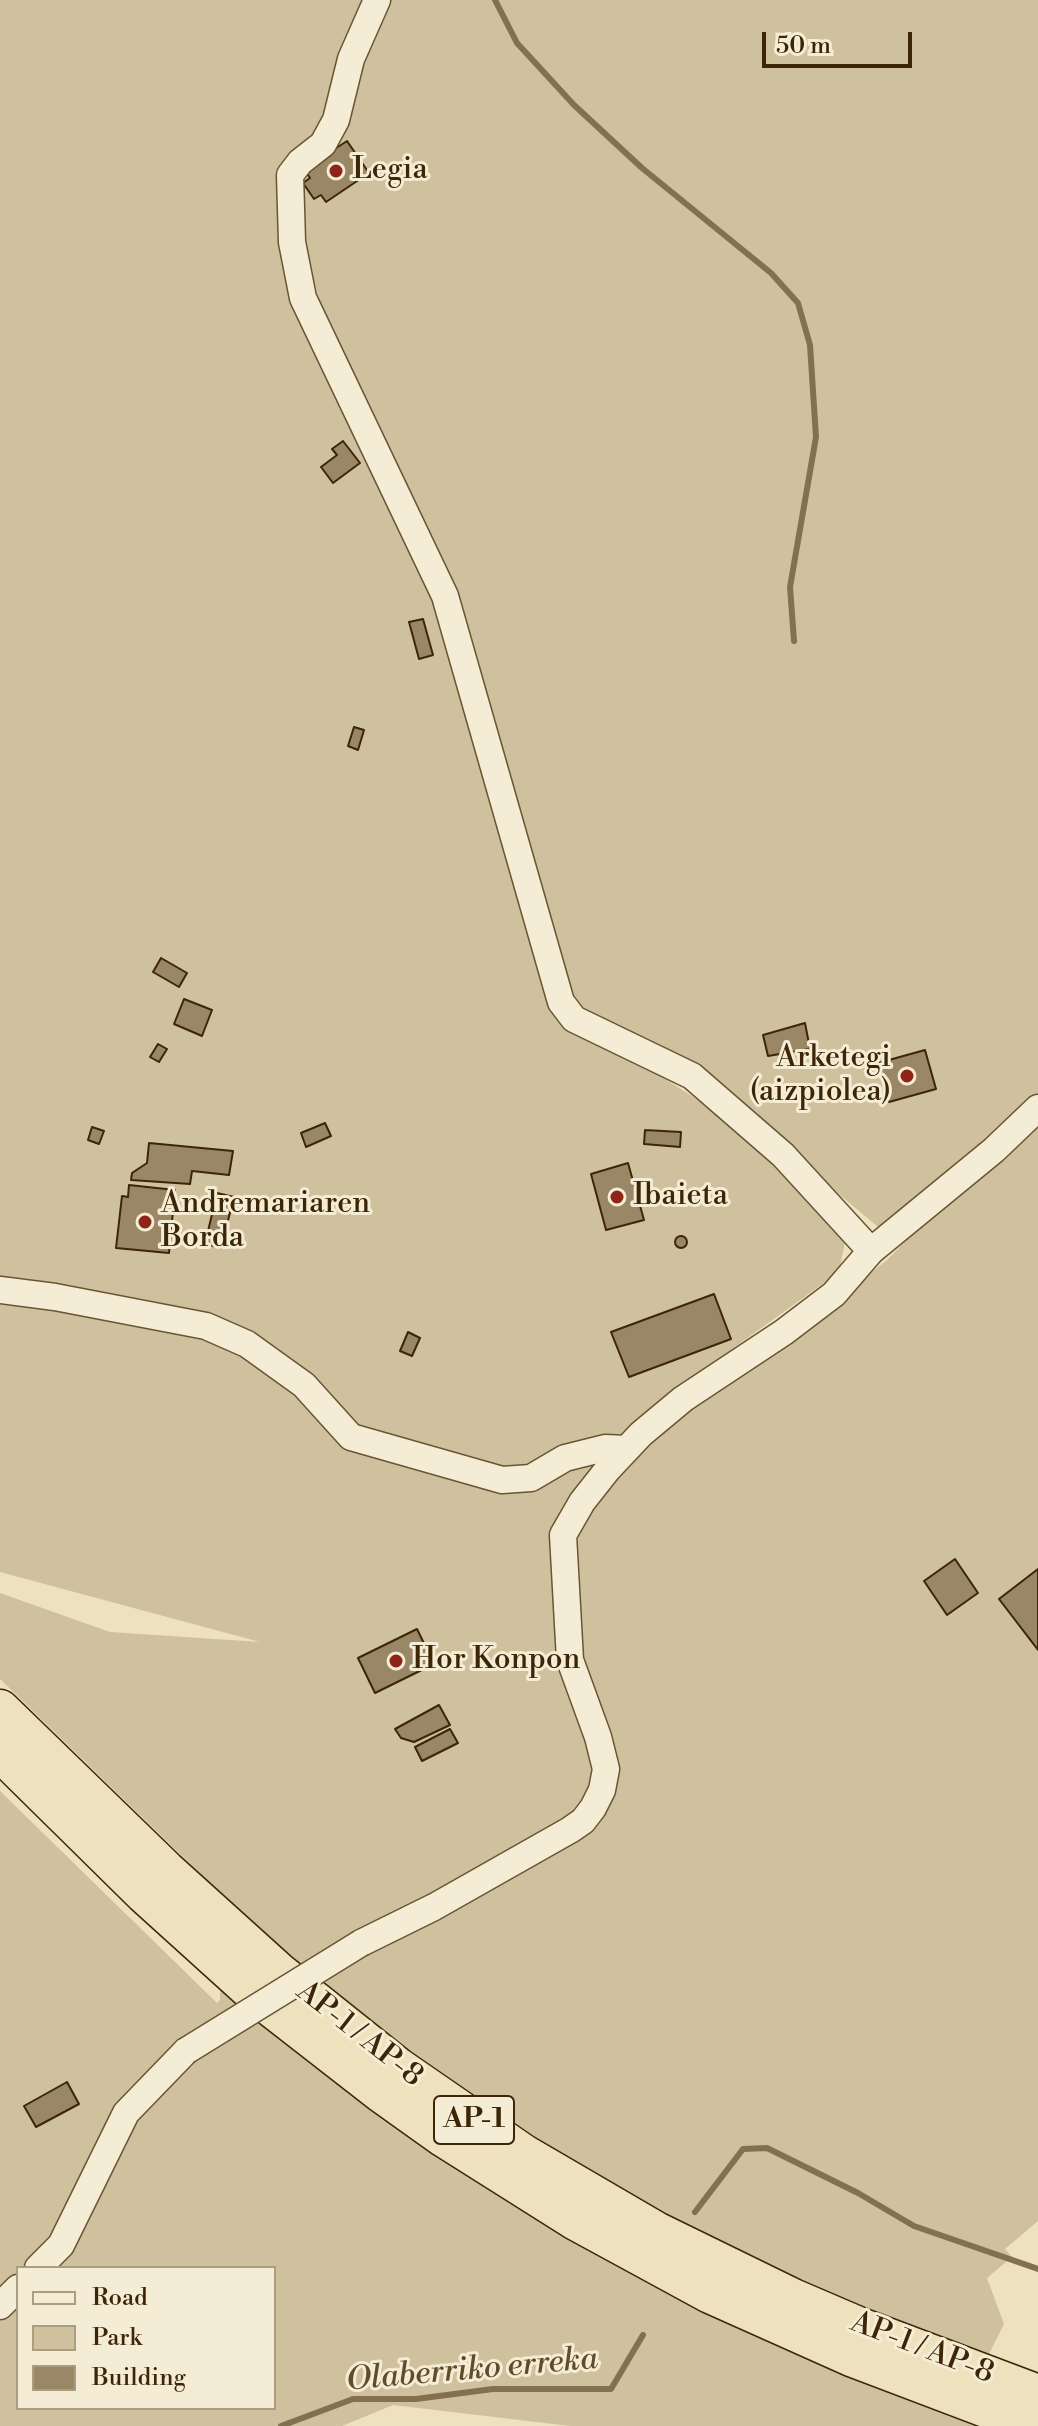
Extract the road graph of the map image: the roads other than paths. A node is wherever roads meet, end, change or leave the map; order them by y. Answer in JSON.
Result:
{"nodes":[{"id":1,"x":377,"y":0,"type":"edge"},
{"id":2,"x":1038,"y":1108,"type":"edge"},
{"id":3,"x":871,"y":1251,"type":"junction"},
{"id":4,"x":0,"y":1290,"type":"edge"},
{"id":5,"x":627,"y":1449,"type":"junction"},
{"id":6,"x":0,"y":1709,"type":"edge"},
{"id":7,"x":0,"y":1752,"type":"edge"},
{"id":8,"x":40,"y":2266,"type":"edge"},
{"id":9,"x":16,"y":2290,"type":"edge"},
{"id":10,"x":0,"y":2306,"type":"edge"},
{"id":11,"x":1038,"y":2394,"type":"edge"},
{"id":12,"x":1033,"y":2426,"type":"edge"}],
"edges":[{"from":1,"to":3,"type":"street"},
{"from":2,"to":3,"type":"street"},
{"from":3,"to":5,"type":"street"},
{"from":4,"to":5,"type":"street"},
{"from":5,"to":8,"type":"street","bridge":true},
{"from":6,"to":11,"type":"highway","name":"AP-1 / AP-8","number":"AP-1"},
{"from":7,"to":12,"type":"highway","name":"AP-1 / AP-8","number":"AP-1"},
{"from":9,"to":10,"type":"street"}]}
